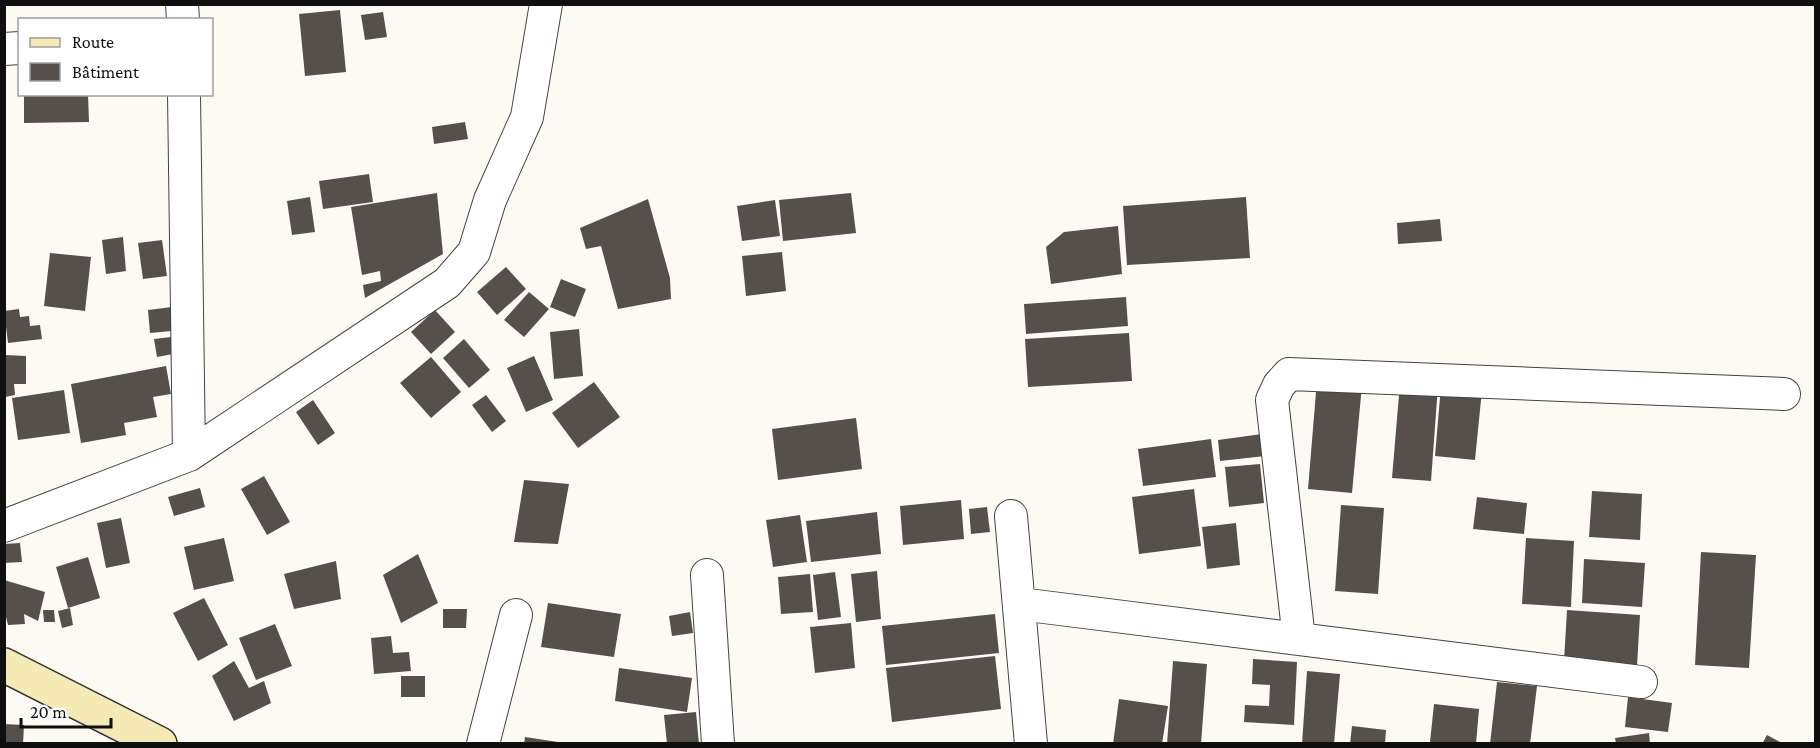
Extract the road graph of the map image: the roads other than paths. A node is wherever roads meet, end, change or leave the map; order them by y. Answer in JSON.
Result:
{"nodes":[{"id":1,"x":546,"y":4,"type":"edge"},
{"id":2,"x":184,"y":96,"type":"edge"},
{"id":3,"x":1784,"y":394,"type":"dead end"},
{"id":4,"x":189,"y":455,"type":"junction"},
{"id":5,"x":1011,"y":516,"type":"dead end"},
{"id":6,"x":4,"y":525,"type":"edge"},
{"id":7,"x":707,"y":575,"type":"dead end"},
{"id":8,"x":1020,"y":604,"type":"junction"},
{"id":9,"x":516,"y":615,"type":"dead end"},
{"id":10,"x":1299,"y":639,"type":"junction"},
{"id":11,"x":4,"y":665,"type":"edge"},
{"id":12,"x":1641,"y":682,"type":"dead end"},
{"id":13,"x":126,"y":736,"type":"edge"},
{"id":14,"x":160,"y":744,"type":"edge"},
{"id":15,"x":483,"y":744,"type":"edge"},
{"id":16,"x":718,"y":744,"type":"edge"},
{"id":17,"x":1031,"y":744,"type":"edge"}],
"edges":[{"from":1,"to":4,"type":"street"},
{"from":2,"to":4,"type":"street"},
{"from":3,"to":10,"type":"street"},
{"from":4,"to":6,"type":"street"},
{"from":5,"to":8,"type":"street"},
{"from":7,"to":16,"type":"street"},
{"from":8,"to":10,"type":"street"},
{"from":8,"to":17,"type":"street"},
{"from":9,"to":15,"type":"street"},
{"from":10,"to":12,"type":"street"},
{"from":11,"to":13,"type":"street"},
{"from":13,"to":14,"type":"street"}]}
